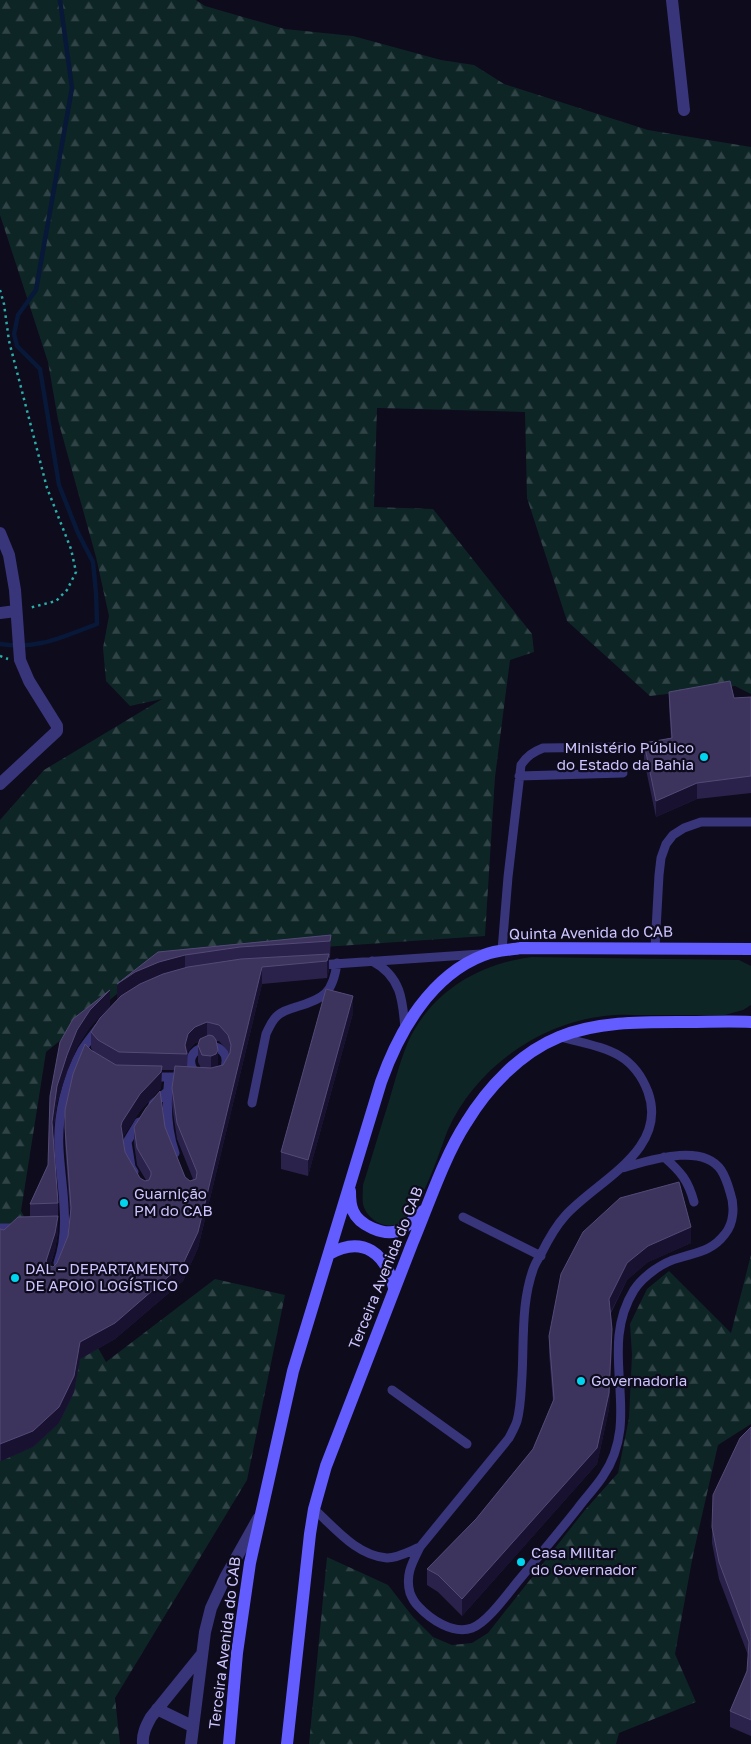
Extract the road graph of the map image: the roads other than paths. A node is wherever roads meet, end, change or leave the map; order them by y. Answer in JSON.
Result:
{"nodes":[{"id":1,"x":672,"y":0,"type":"edge"},
{"id":2,"x":684,"y":110,"type":"dead end"},
{"id":3,"x":0,"y":534,"type":"edge"},
{"id":4,"x":16,"y":611,"type":"junction"},
{"id":5,"x":0,"y":613,"type":"edge"},
{"id":6,"x":620,"y":747,"type":"dead end"},
{"id":7,"x":623,"y":773,"type":"dead end"},
{"id":8,"x":519,"y":776,"type":"junction"},
{"id":9,"x":0,"y":784,"type":"edge"},
{"id":10,"x":751,"y":822,"type":"edge"},
{"id":11,"x":655,"y":948,"type":"junction"},
{"id":12,"x":502,"y":950,"type":"junction"},
{"id":13,"x":748,"y":950,"type":"edge"},
{"id":14,"x":486,"y":954,"type":"junction"},
{"id":15,"x":372,"y":961,"type":"junction"},
{"id":16,"x":337,"y":963,"type":"junction"},
{"id":17,"x":308,"y":965,"type":"edge"},
{"id":18,"x":104,"y":1021,"type":"edge"},
{"id":19,"x":750,"y":1021,"type":"edge"},
{"id":20,"x":405,"y":1030,"type":"junction"},
{"id":21,"x":560,"y":1037,"type":"junction"},
{"id":22,"x":139,"y":1076,"type":"edge"},
{"id":23,"x":169,"y":1077,"type":"junction"},
{"id":24,"x":207,"y":1079,"type":"edge"},
{"id":25,"x":168,"y":1091,"type":"junction"},
{"id":26,"x":252,"y":1103,"type":"dead end"},
{"id":27,"x":664,"y":1157,"type":"junction"},
{"id":28,"x":180,"y":1164,"type":"edge"},
{"id":29,"x":622,"y":1168,"type":"junction"},
{"id":30,"x":138,"y":1180,"type":"edge"},
{"id":31,"x":350,"y":1184,"type":"junction"},
{"id":32,"x":694,"y":1202,"type":"dead end"},
{"id":33,"x":427,"y":1207,"type":"junction"},
{"id":34,"x":463,"y":1217,"type":"dead end"},
{"id":35,"x":27,"y":1227,"type":"edge"},
{"id":36,"x":0,"y":1228,"type":"edge"},
{"id":37,"x":329,"y":1254,"type":"junction"},
{"id":38,"x":541,"y":1256,"type":"junction"},
{"id":39,"x":54,"y":1272,"type":"edge"},
{"id":40,"x":394,"y":1288,"type":"junction"},
{"id":41,"x":392,"y":1390,"type":"dead end"},
{"id":42,"x":467,"y":1444,"type":"dead end"},
{"id":43,"x":314,"y":1509,"type":"junction"},
{"id":44,"x":262,"y":1513,"type":"junction"},
{"id":45,"x":420,"y":1547,"type":"junction"},
{"id":46,"x":202,"y":1654,"type":"junction"},
{"id":47,"x":157,"y":1709,"type":"junction"},
{"id":48,"x":192,"y":1726,"type":"junction"},
{"id":49,"x":143,"y":1744,"type":"edge"},
{"id":50,"x":191,"y":1744,"type":"edge"},
{"id":51,"x":229,"y":1744,"type":"edge"},
{"id":52,"x":286,"y":1744,"type":"edge"}],
"edges":[{"from":1,"to":2,"type":"street"},
{"from":3,"to":4,"type":"street"},
{"from":4,"to":5,"type":"street"},
{"from":4,"to":9,"type":"street"},
{"from":6,"to":8,"type":"lane"},
{"from":7,"to":8,"type":"lane"},
{"from":8,"to":12,"type":"lane"},
{"from":10,"to":11,"type":"lane"},
{"from":11,"to":12,"type":"main road","name":"Quinta Avenida do CAB"},
{"from":11,"to":13,"type":"main road","name":"Quinta Avenida do CAB"},
{"from":12,"to":14,"type":"main road","name":"Quinta Avenida do CAB"},
{"from":14,"to":15,"type":"lane"},
{"from":14,"to":20,"type":"main road","name":"Quinta Avenida do CAB"},
{"from":15,"to":16,"type":"lane"},
{"from":15,"to":20,"type":"lane"},
{"from":16,"to":17,"type":"lane"},
{"from":16,"to":26,"type":"lane"},
{"from":18,"to":39,"type":"lane"},
{"from":19,"to":21,"type":"main road","name":"Terceira Avenida do CAB"},
{"from":20,"to":31,"type":"main road","name":"Terceira Avenida do CAB"},
{"from":21,"to":29,"type":"lane"},
{"from":21,"to":33,"type":"main road","name":"Terceira Avenida do CAB"},
{"from":22,"to":23,"type":"lane"},
{"from":23,"to":24,"type":"lane"},
{"from":23,"to":25,"type":"lane"},
{"from":25,"to":28,"type":"lane"},
{"from":25,"to":30,"type":"lane"},
{"from":27,"to":29,"type":"lane"},
{"from":27,"to":32,"type":"lane"},
{"from":27,"to":45,"type":"lane"},
{"from":29,"to":38,"type":"lane"},
{"from":31,"to":33,"type":"main road"},
{"from":31,"to":37,"type":"main road","name":"Terceira Avenida do CAB"},
{"from":33,"to":40,"type":"main road","name":"Terceira Avenida do CAB"},
{"from":34,"to":38,"type":"lane"},
{"from":35,"to":36,"type":"lane"},
{"from":37,"to":40,"type":"main road"},
{"from":37,"to":44,"type":"main road","name":"Terceira Avenida do CAB"},
{"from":38,"to":45,"type":"lane"},
{"from":40,"to":43,"type":"main road","name":"Terceira Avenida do CAB"},
{"from":41,"to":42,"type":"lane"},
{"from":43,"to":45,"type":"lane"},
{"from":43,"to":52,"type":"main road","name":"Terceira Avenida do CAB"},
{"from":44,"to":46,"type":"street"},
{"from":44,"to":51,"type":"main road","name":"Terceira Avenida do CAB"},
{"from":46,"to":47,"type":"street"},
{"from":46,"to":48,"type":"street"},
{"from":47,"to":48,"type":"street"},
{"from":47,"to":49,"type":"street"},
{"from":48,"to":50,"type":"street"}]}
